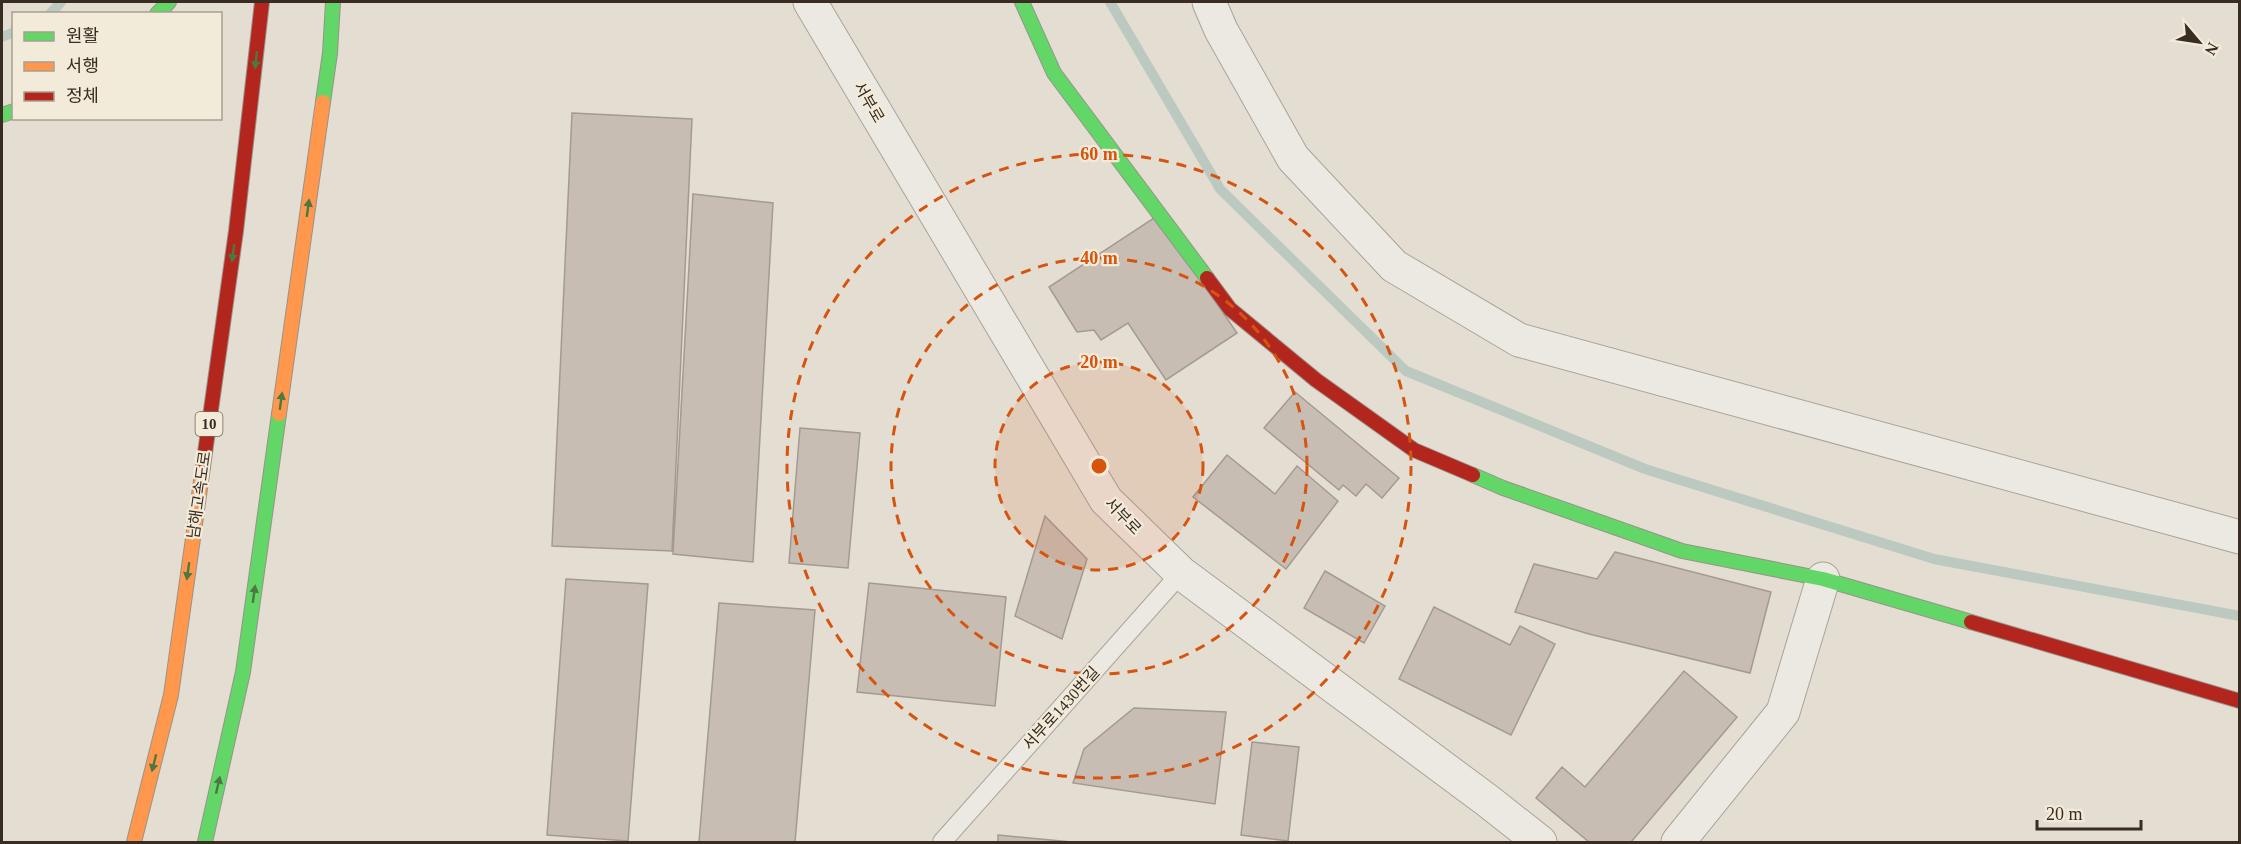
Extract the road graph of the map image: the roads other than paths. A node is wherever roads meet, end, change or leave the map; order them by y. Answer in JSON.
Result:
{"nodes":[{"id":1,"x":262,"y":2,"type":"edge"},
{"id":2,"x":333,"y":2,"type":"edge"},
{"id":3,"x":810,"y":2,"type":"edge"},
{"id":4,"x":1022,"y":2,"type":"edge"},
{"id":5,"x":1209,"y":2,"type":"edge"},
{"id":6,"x":2240,"y":537,"type":"edge"},
{"id":7,"x":1181,"y":573,"type":"junction"},
{"id":8,"x":1823,"y":579,"type":"junction"},
{"id":9,"x":2240,"y":701,"type":"edge"},
{"id":10,"x":134,"y":843,"type":"edge"},
{"id":11,"x":205,"y":843,"type":"edge"},
{"id":12,"x":942,"y":843,"type":"edge"},
{"id":13,"x":1540,"y":843,"type":"edge"},
{"id":14,"x":1678,"y":843,"type":"edge"}],
"edges":[{"from":1,"to":10,"type":"main road","name":"남해고속도로","number":"10","one_way":true},
{"from":11,"to":2,"type":"main road","one_way":true},
{"from":3,"to":7,"type":"street","name":"서부로"},
{"from":4,"to":8,"type":"main road"},
{"from":5,"to":6,"type":"street"},
{"from":7,"to":12,"type":"lane","name":"서부로1430번길"},
{"from":7,"to":13,"type":"street","name":"서부로"},
{"from":8,"to":9,"type":"main road"},
{"from":8,"to":14,"type":"street"}]}
